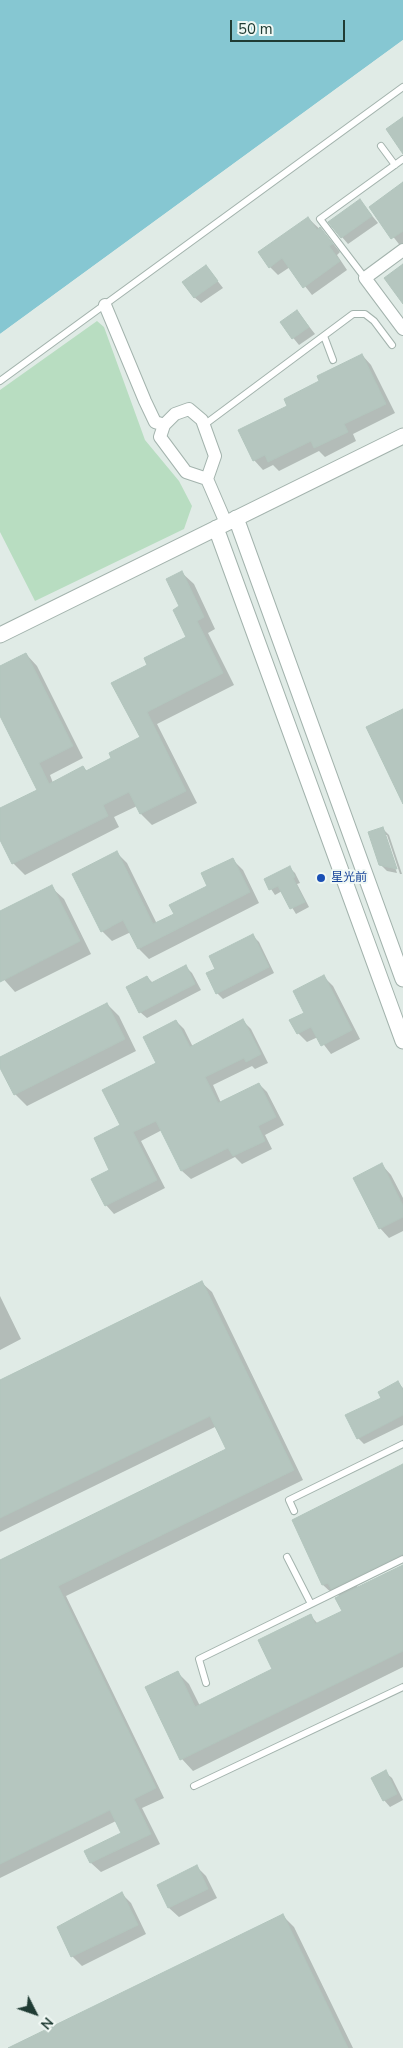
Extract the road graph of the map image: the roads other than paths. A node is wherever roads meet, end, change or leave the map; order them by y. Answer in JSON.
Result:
{"nodes":[{"id":1,"x":403,"y":87,"type":"edge"},
{"id":2,"x":382,"y":146,"type":"dead end"},
{"id":3,"x":403,"y":159,"type":"edge"},
{"id":4,"x":395,"y":164,"type":"junction"},
{"id":5,"x":403,"y":250,"type":"edge"},
{"id":6,"x":365,"y":278,"type":"junction"},
{"id":7,"x":105,"y":305,"type":"junction"},
{"id":8,"x":403,"y":329,"type":"edge"},
{"id":9,"x":324,"y":336,"type":"junction"},
{"id":10,"x":392,"y":345,"type":"dead end"},
{"id":11,"x":333,"y":360,"type":"dead end"},
{"id":12,"x":0,"y":381,"type":"edge"},
{"id":13,"x":164,"y":425,"type":"junction"},
{"id":14,"x":204,"y":425,"type":"junction"},
{"id":15,"x":403,"y":436,"type":"edge"},
{"id":16,"x":207,"y":479,"type":"junction"},
{"id":17,"x":226,"y":523,"type":"junction"},
{"id":18,"x":0,"y":635,"type":"edge"},
{"id":19,"x":403,"y":979,"type":"edge"},
{"id":20,"x":403,"y":1041,"type":"edge"},
{"id":21,"x":403,"y":1444,"type":"edge"},
{"id":22,"x":294,"y":1511,"type":"dead end"},
{"id":23,"x":287,"y":1557,"type":"dead end"},
{"id":24,"x":403,"y":1559,"type":"edge"},
{"id":25,"x":311,"y":1604,"type":"junction"},
{"id":26,"x":206,"y":1683,"type":"dead end"},
{"id":27,"x":403,"y":1687,"type":"edge"},
{"id":28,"x":194,"y":1786,"type":"dead end"}],
"edges":[{"from":1,"to":7,"type":"lane"},
{"from":2,"to":4,"type":"lane"},
{"from":3,"to":4,"type":"lane"},
{"from":4,"to":6,"type":"lane"},
{"from":5,"to":6,"type":"street"},
{"from":6,"to":8,"type":"street"},
{"from":7,"to":12,"type":"lane"},
{"from":7,"to":13,"type":"street"},
{"from":9,"to":10,"type":"lane"},
{"from":9,"to":11,"type":"lane"},
{"from":9,"to":14,"type":"lane"},
{"from":13,"to":14,"type":"street"},
{"from":13,"to":16,"type":"street"},
{"from":14,"to":16,"type":"street"},
{"from":15,"to":17,"type":"street"},
{"from":16,"to":17,"type":"street"},
{"from":17,"to":18,"type":"street"},
{"from":17,"to":19,"type":"street"},
{"from":17,"to":20,"type":"street"},
{"from":21,"to":22,"type":"lane"},
{"from":23,"to":25,"type":"lane"},
{"from":24,"to":25,"type":"lane"},
{"from":25,"to":26,"type":"lane"},
{"from":27,"to":28,"type":"lane"}]}
